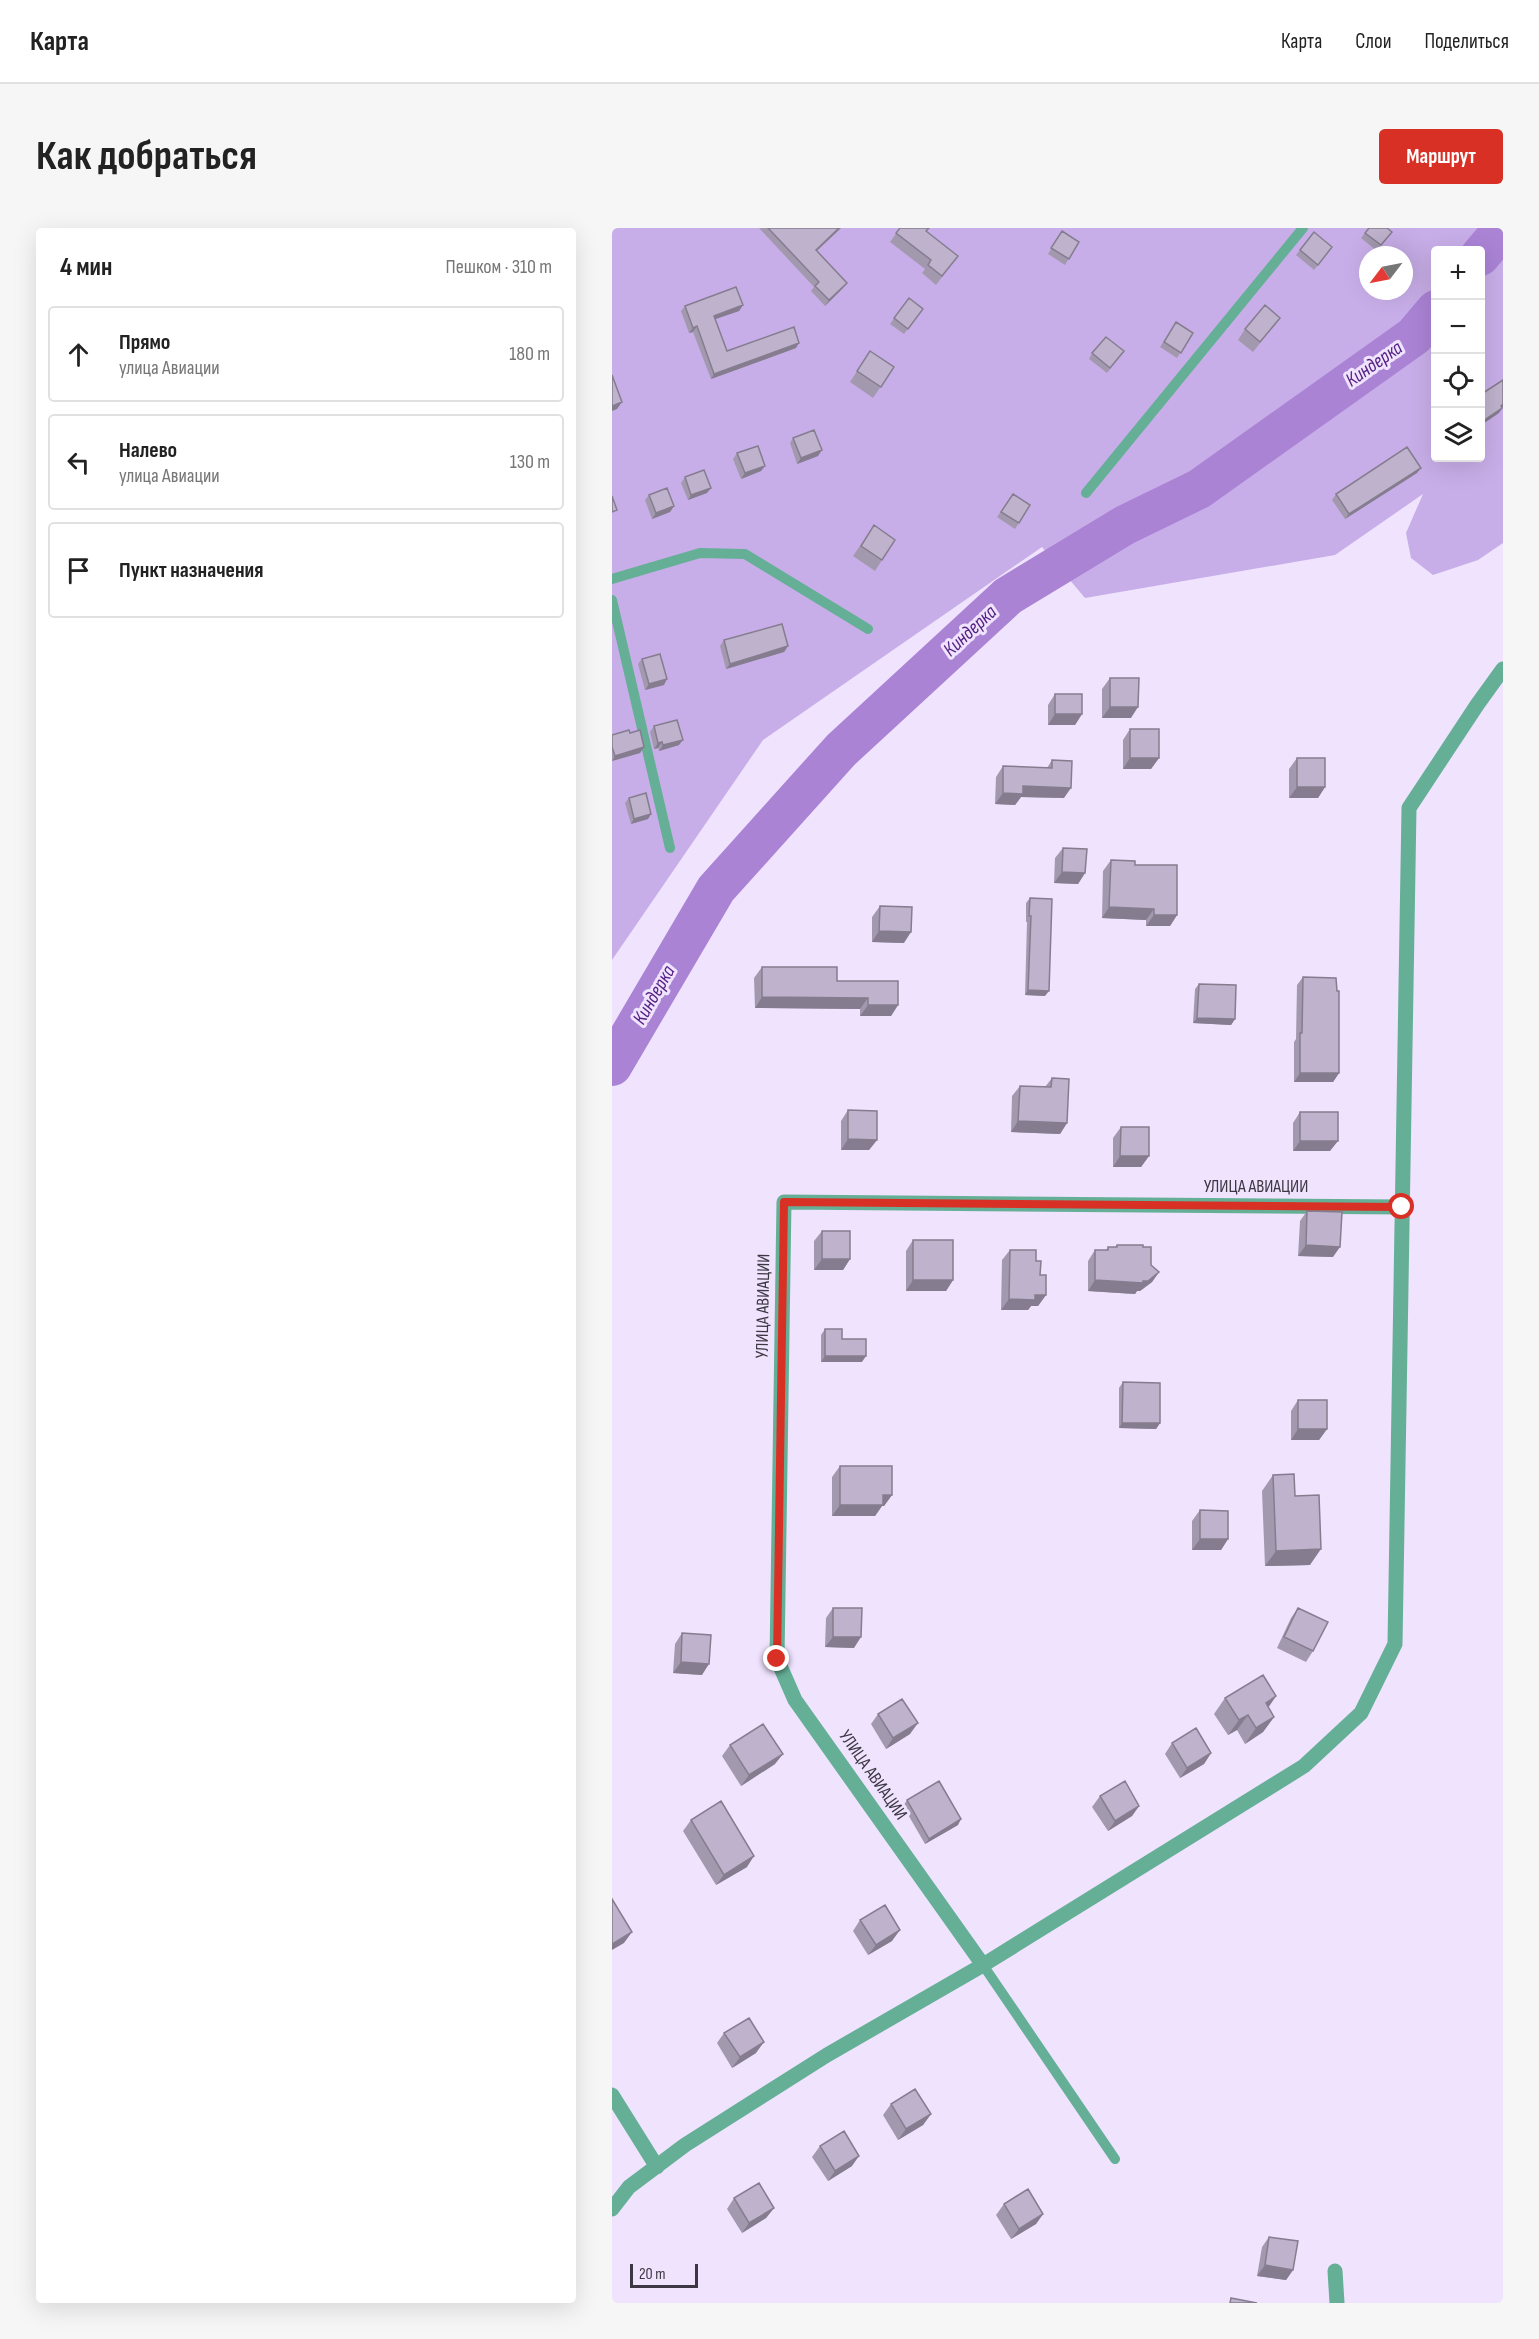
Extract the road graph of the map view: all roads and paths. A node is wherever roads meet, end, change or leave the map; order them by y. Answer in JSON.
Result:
{"nodes":[{"id":1,"x":1303,"y":228,"type":"edge"},
{"id":2,"x":1086,"y":493,"type":"dead end"},
{"id":3,"x":612,"y":579,"type":"edge"},
{"id":4,"x":612,"y":600,"type":"edge"},
{"id":5,"x":868,"y":629,"type":"dead end"},
{"id":6,"x":1503,"y":669,"type":"edge"},
{"id":7,"x":670,"y":848,"type":"dead end"},
{"id":8,"x":1402,"y":1207,"type":"junction"},
{"id":9,"x":983,"y":1965,"type":"junction"},
{"id":10,"x":612,"y":2095,"type":"edge"},
{"id":11,"x":1115,"y":2159,"type":"dead end"},
{"id":12,"x":657,"y":2167,"type":"junction"},
{"id":13,"x":612,"y":2209,"type":"edge"},
{"id":14,"x":1335,"y":2271,"type":"dead end"},
{"id":15,"x":1337,"y":2303,"type":"edge"}],
"edges":[{"from":1,"to":2,"type":"lane"},
{"from":3,"to":5,"type":"lane"},
{"from":4,"to":7,"type":"lane"},
{"from":6,"to":8,"type":"street"},
{"from":8,"to":9,"type":"street"},
{"from":8,"to":9,"type":"street","name":"УЛИЦА АВИАЦИИ"},
{"from":9,"to":11,"type":"lane"},
{"from":9,"to":12,"type":"street"},
{"from":10,"to":12,"type":"street"},
{"from":12,"to":13,"type":"street"},
{"from":14,"to":15,"type":"street"}]}
